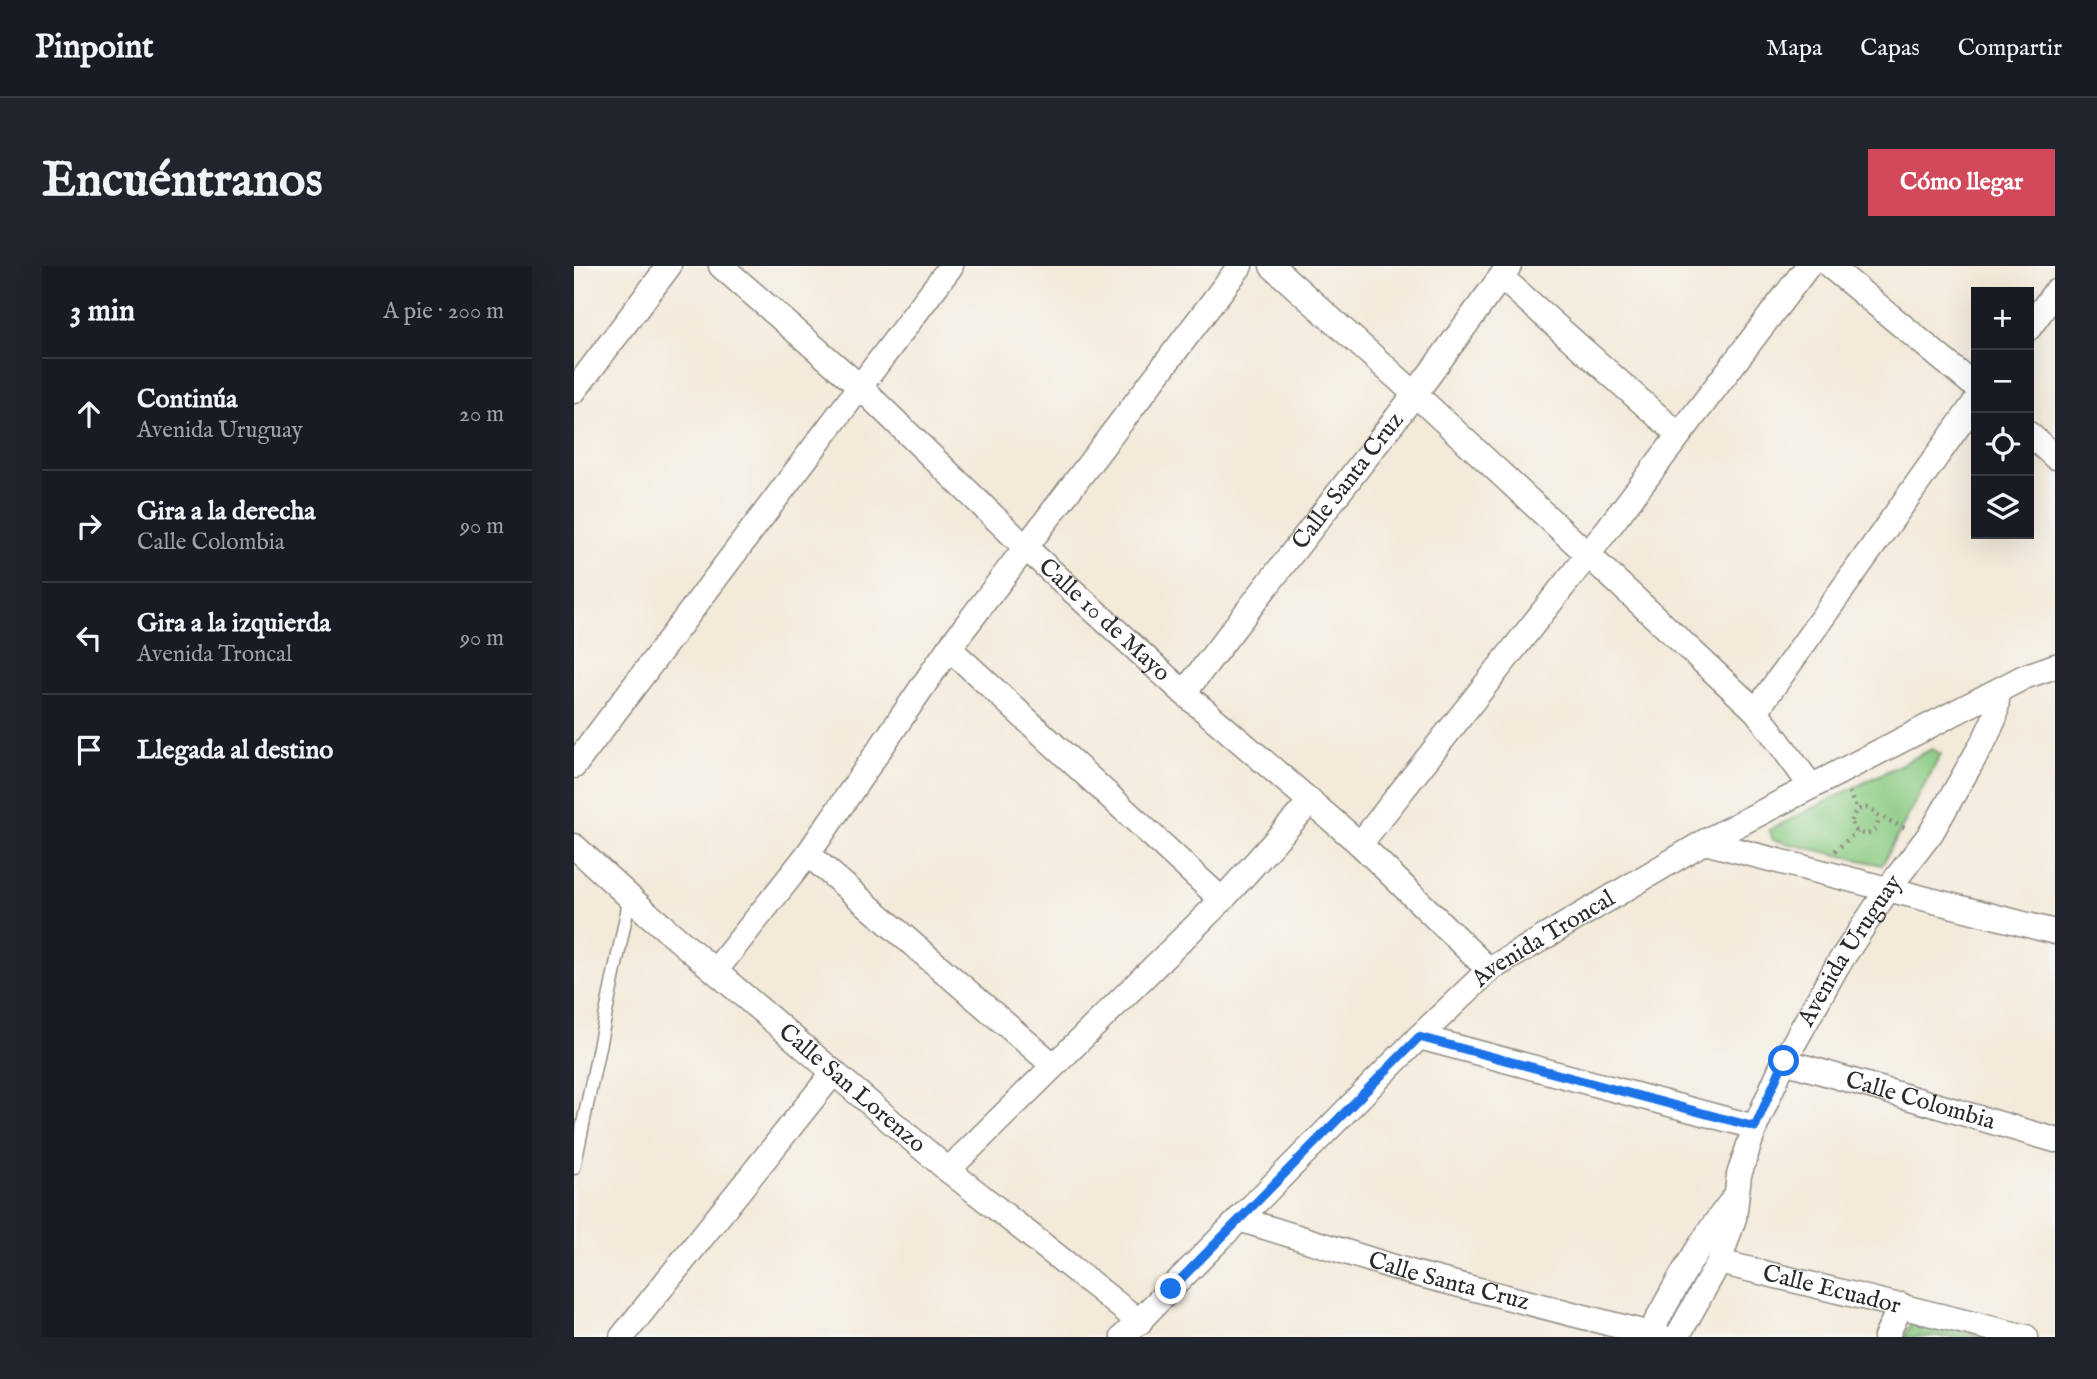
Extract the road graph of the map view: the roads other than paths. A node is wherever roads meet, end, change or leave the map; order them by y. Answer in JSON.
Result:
{"nodes":[{"id":1,"x":669,"y":266,"type":"edge"},
{"id":2,"x":721,"y":266,"type":"edge"},
{"id":3,"x":951,"y":266,"type":"edge"},
{"id":4,"x":1240,"y":266,"type":"edge"},
{"id":5,"x":1272,"y":266,"type":"edge"},
{"id":6,"x":1808,"y":266,"type":"edge"},
{"id":7,"x":1830,"y":266,"type":"edge"},
{"id":8,"x":1505,"y":271,"type":"edge"},
{"id":9,"x":2055,"y":292,"type":"edge"},
{"id":10,"x":2034,"y":321,"type":"edge"},
{"id":11,"x":1971,"y":383,"type":"edge"},
{"id":12,"x":860,"y":387,"type":"junction"},
{"id":13,"x":574,"y":391,"type":"edge"},
{"id":14,"x":1415,"y":394,"type":"junction"},
{"id":15,"x":1971,"y":408,"type":"edge"},
{"id":16,"x":1679,"y":435,"type":"junction"},
{"id":17,"x":2034,"y":438,"type":"edge"},
{"id":18,"x":2055,"y":457,"type":"edge"},
{"id":19,"x":1025,"y":547,"type":"junction"},
{"id":20,"x":1587,"y":556,"type":"junction"},
{"id":21,"x":949,"y":648,"type":"junction"},
{"id":22,"x":2055,"y":666,"type":"edge"},
{"id":23,"x":2024,"y":677,"type":"junction"},
{"id":24,"x":2055,"y":685,"type":"edge"},
{"id":25,"x":1998,"y":691,"type":"junction"},
{"id":26,"x":1184,"y":693,"type":"junction"},
{"id":27,"x":1756,"y":711,"type":"junction"},
{"id":28,"x":574,"y":766,"type":"edge"},
{"id":29,"x":1811,"y":786,"type":"junction"},
{"id":30,"x":1311,"y":801,"type":"junction"},
{"id":31,"x":1704,"y":842,"type":"junction"},
{"id":32,"x":1360,"y":844,"type":"junction"},
{"id":33,"x":574,"y":846,"type":"edge"},
{"id":34,"x":808,"y":854,"type":"junction"},
{"id":35,"x":1888,"y":889,"type":"junction"},
{"id":36,"x":630,"y":897,"type":"junction"},
{"id":37,"x":1222,"y":900,"type":"junction"},
{"id":38,"x":2055,"y":932,"type":"edge"},
{"id":39,"x":716,"y":970,"type":"junction"},
{"id":40,"x":1489,"y":970,"type":"junction"},
{"id":41,"x":1419,"y":1037,"type":"junction"},
{"id":42,"x":1784,"y":1061,"type":"junction"},
{"id":43,"x":1053,"y":1065,"type":"junction"},
{"id":44,"x":834,"y":1072,"type":"junction"},
{"id":45,"x":1755,"y":1127,"type":"junction"},
{"id":46,"x":2055,"y":1140,"type":"edge"},
{"id":47,"x":574,"y":1168,"type":"edge"},
{"id":48,"x":948,"y":1170,"type":"junction"},
{"id":49,"x":1737,"y":1194,"type":"junction"},
{"id":50,"x":1239,"y":1219,"type":"junction"},
{"id":51,"x":1719,"y":1262,"type":"junction"},
{"id":52,"x":1901,"y":1305,"type":"junction"},
{"id":53,"x":1132,"y":1329,"type":"edge"},
{"id":54,"x":1653,"y":1336,"type":"edge"},
{"id":55,"x":622,"y":1337,"type":"edge"},
{"id":56,"x":1677,"y":1337,"type":"edge"},
{"id":57,"x":1886,"y":1337,"type":"edge"},
{"id":58,"x":2026,"y":1337,"type":"edge"}],
"edges":[{"from":1,"to":13,"type":"street"},
{"from":2,"to":12,"type":"street","name":"Calle 10 de Mayo"},
{"from":3,"to":12,"type":"street"},
{"from":4,"to":19,"type":"street"},
{"from":5,"to":14,"type":"street"},
{"from":6,"to":16,"type":"street"},
{"from":7,"to":11,"type":"street"},
{"from":8,"to":14,"type":"street","name":"Calle Santa Cruz"},
{"from":8,"to":16,"type":"street"},
{"from":9,"to":10,"type":"street"},
{"from":12,"to":19,"type":"street","name":"Calle 10 de Mayo"},
{"from":12,"to":28,"type":"street"},
{"from":14,"to":20,"type":"street"},
{"from":14,"to":26,"type":"street","name":"Calle Santa Cruz"},
{"from":15,"to":27,"type":"street"},
{"from":16,"to":20,"type":"street"},
{"from":17,"to":18,"type":"street"},
{"from":19,"to":21,"type":"street"},
{"from":19,"to":26,"type":"street","name":"Calle 10 de Mayo"},
{"from":20,"to":27,"type":"street"},
{"from":20,"to":32,"type":"street"},
{"from":21,"to":34,"type":"street"},
{"from":21,"to":37,"type":"street"},
{"from":22,"to":23,"type":"street","name":"Avenida Troncal"},
{"from":23,"to":24,"type":"street"},
{"from":23,"to":25,"type":"street","name":"Avenida Troncal"},
{"from":25,"to":29,"type":"street","name":"Avenida Troncal"},
{"from":25,"to":35,"type":"street","name":"Avenida Uruguay"},
{"from":26,"to":30,"type":"street","name":"Calle 10 de Mayo"},
{"from":27,"to":29,"type":"street"},
{"from":29,"to":31,"type":"street","name":"Avenida Troncal"},
{"from":30,"to":32,"type":"street","name":"Calle 10 de Mayo"},
{"from":30,"to":37,"type":"street"},
{"from":31,"to":35,"type":"street"},
{"from":31,"to":40,"type":"street","name":"Avenida Troncal"},
{"from":32,"to":40,"type":"street","name":"Calle 10 de Mayo"},
{"from":33,"to":36,"type":"street","name":"Calle San Lorenzo"},
{"from":34,"to":39,"type":"street"},
{"from":34,"to":43,"type":"street"},
{"from":35,"to":38,"type":"street"},
{"from":35,"to":42,"type":"street","name":"Avenida Uruguay"},
{"from":36,"to":39,"type":"street","name":"Calle San Lorenzo"},
{"from":36,"to":47,"type":"lane"},
{"from":37,"to":43,"type":"street"},
{"from":39,"to":44,"type":"street","name":"Calle San Lorenzo"},
{"from":40,"to":41,"type":"street","name":"Avenida Troncal"},
{"from":41,"to":45,"type":"street"},
{"from":41,"to":50,"type":"street","name":"Avenida Troncal"},
{"from":42,"to":45,"type":"street","name":"Avenida Uruguay"},
{"from":42,"to":46,"type":"street","name":"Calle Colombia"},
{"from":43,"to":48,"type":"street"},
{"from":44,"to":48,"type":"street","name":"Calle San Lorenzo"},
{"from":44,"to":55,"type":"street"},
{"from":45,"to":49,"type":"street","name":"Avenida Uruguay"},
{"from":48,"to":53,"type":"street","name":"Calle San Lorenzo"},
{"from":49,"to":51,"type":"street","name":"Avenida Uruguay"},
{"from":49,"to":54,"type":"street"},
{"from":50,"to":53,"type":"street","name":"Avenida Troncal"},
{"from":50,"to":54,"type":"street","name":"Calle Santa Cruz"},
{"from":51,"to":52,"type":"street","name":"Calle Ecuador"},
{"from":51,"to":56,"type":"street","name":"Avenida Uruguay"},
{"from":52,"to":57,"type":"street"},
{"from":52,"to":58,"type":"street","name":"Calle Ecuador"}]}
